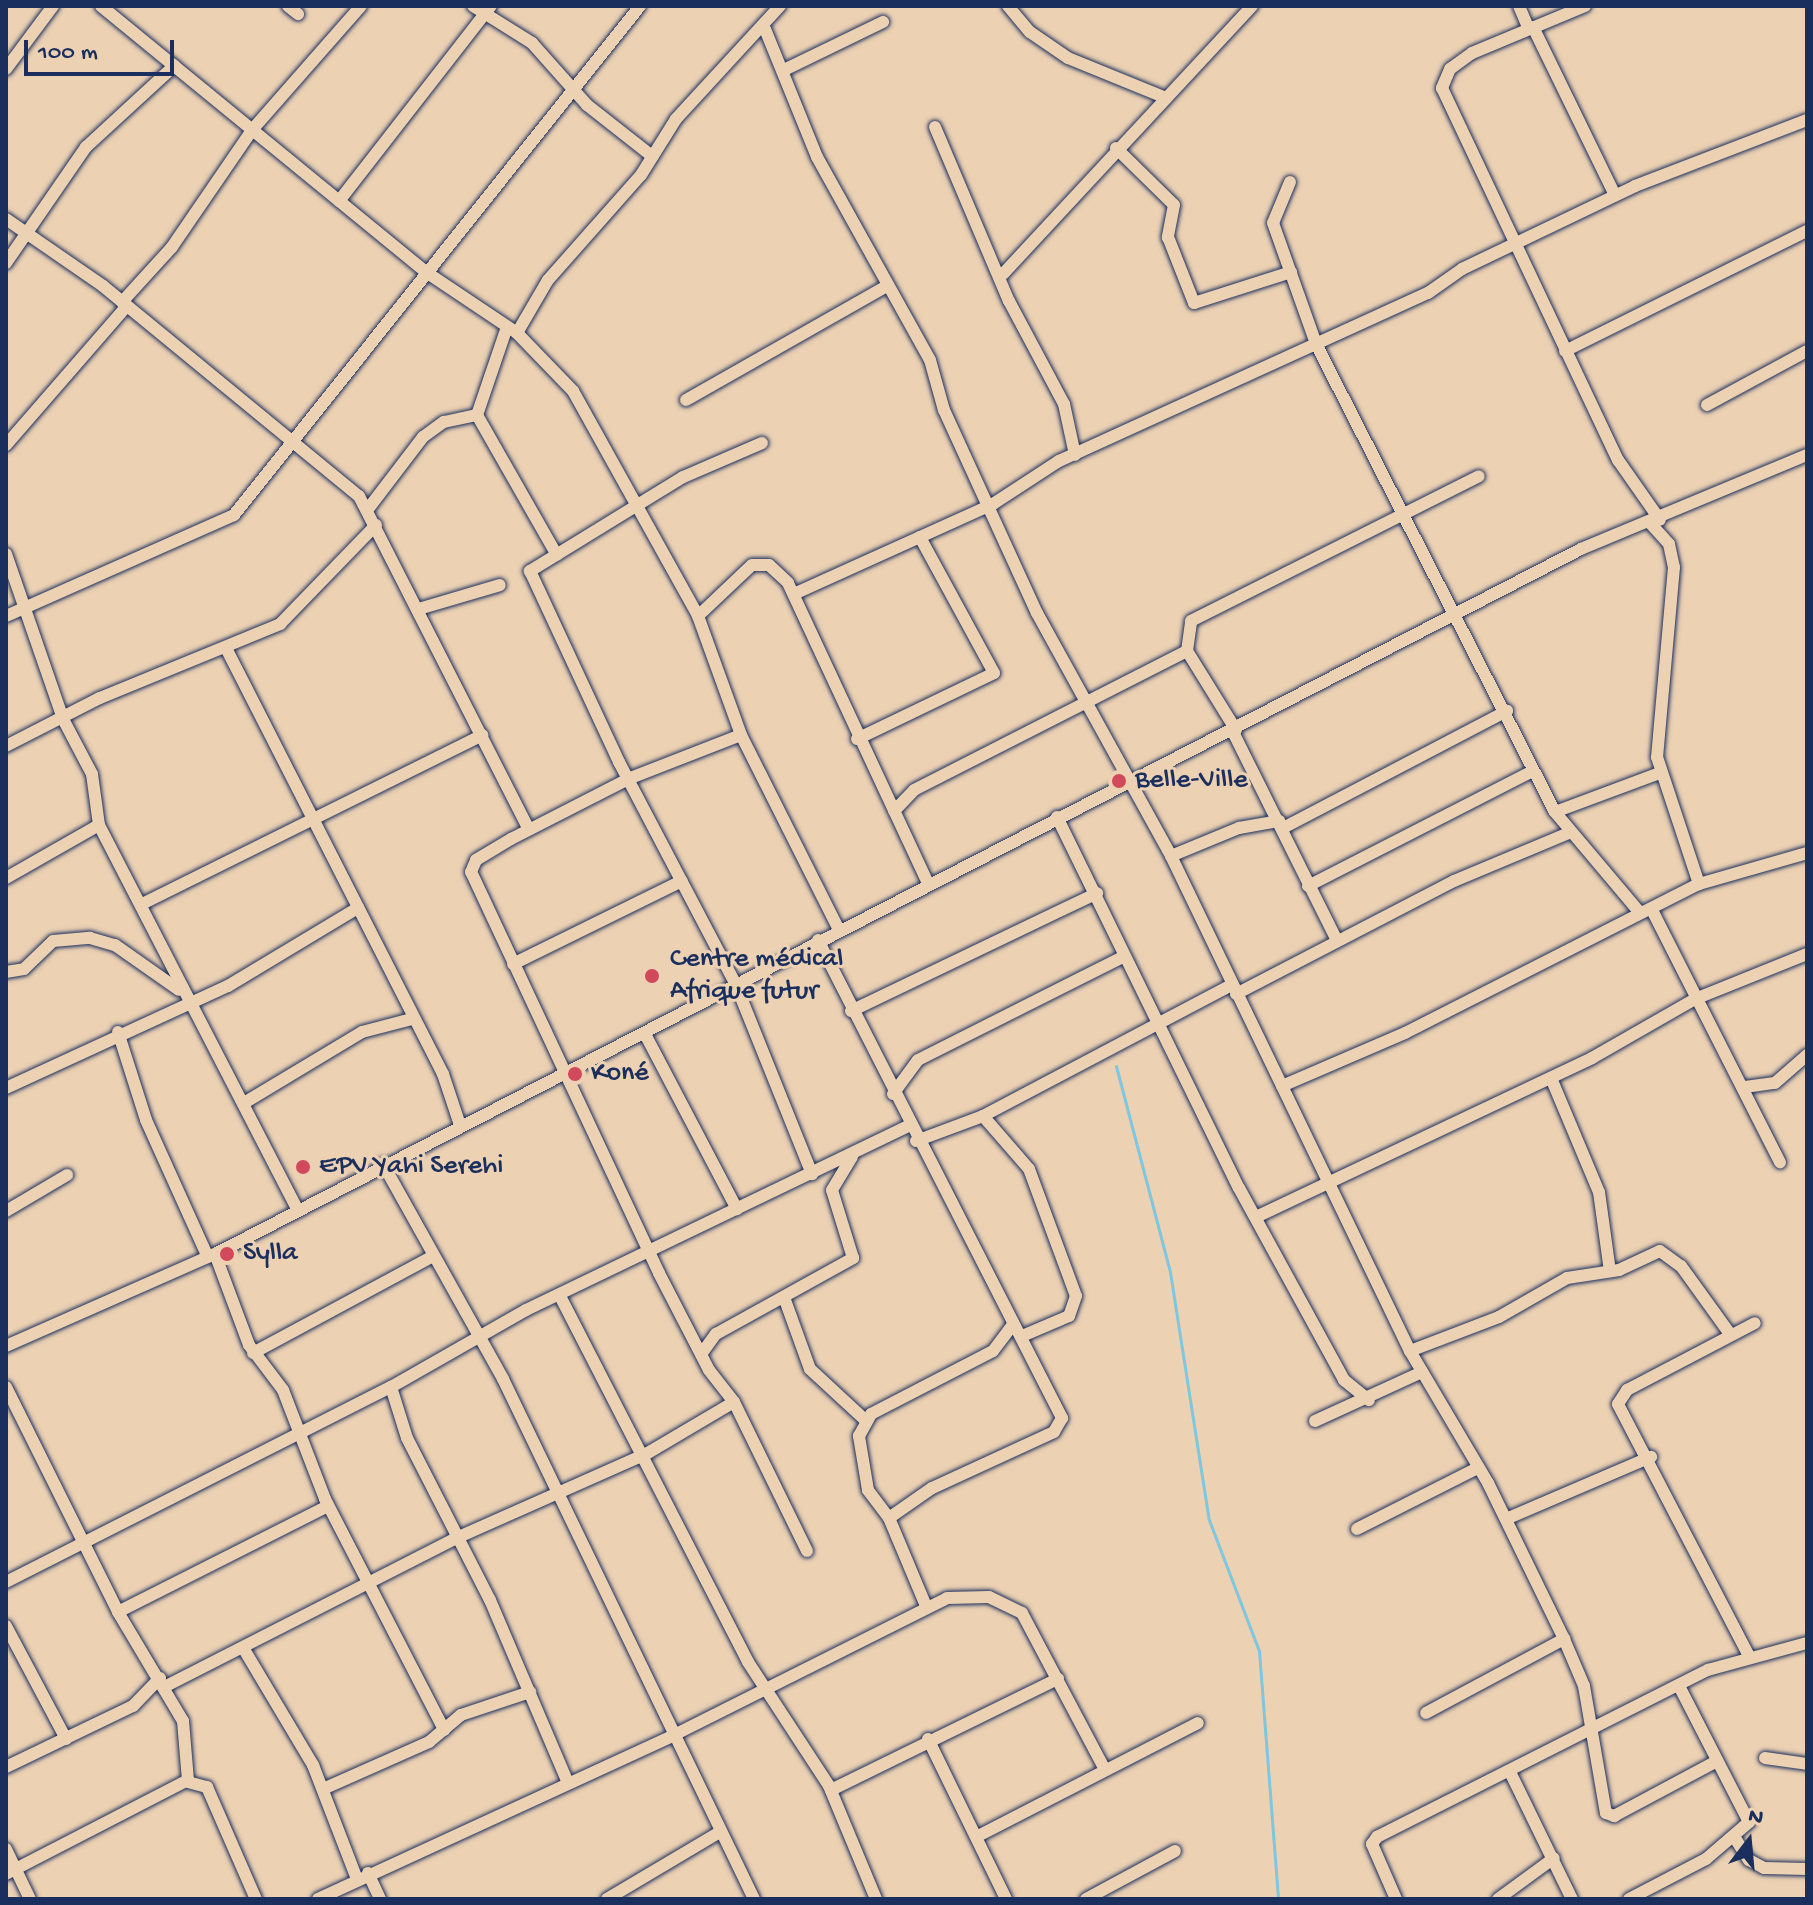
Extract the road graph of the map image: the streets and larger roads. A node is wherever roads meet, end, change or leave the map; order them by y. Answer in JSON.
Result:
{"nodes":[{"id":1,"x":53,"y":6,"type":"edge"},
{"id":2,"x":101,"y":6,"type":"edge"},
{"id":3,"x":361,"y":6,"type":"edge"},
{"id":4,"x":473,"y":6,"type":"edge"},
{"id":5,"x":640,"y":6,"type":"edge"},
{"id":6,"x":780,"y":6,"type":"edge"},
{"id":7,"x":1008,"y":6,"type":"edge"},
{"id":8,"x":1252,"y":6,"type":"edge"},
{"id":9,"x":1519,"y":6,"type":"edge"},
{"id":10,"x":1585,"y":6,"type":"edge"},
{"id":11,"x":488,"y":10,"type":"edge"},
{"id":12,"x":883,"y":22,"type":"dead end"},
{"id":13,"x":1531,"y":28,"type":"junction"},
{"id":14,"x":765,"y":29,"type":"junction"},
{"id":15,"x":174,"y":66,"type":"junction"},
{"id":16,"x":6,"y":69,"type":"edge"},
{"id":17,"x":786,"y":69,"type":"junction"},
{"id":18,"x":574,"y":91,"type":"junction"},
{"id":19,"x":1166,"y":98,"type":"junction"},
{"id":20,"x":1807,"y":120,"type":"edge"},
{"id":21,"x":935,"y":127,"type":"dead end"},
{"id":22,"x":252,"y":130,"type":"junction"},
{"id":23,"x":1116,"y":148,"type":"junction"},
{"id":24,"x":652,"y":156,"type":"junction"},
{"id":25,"x":1290,"y":182,"type":"dead end"},
{"id":26,"x":1615,"y":195,"type":"junction"},
{"id":27,"x":339,"y":201,"type":"junction"},
{"id":28,"x":6,"y":219,"type":"edge"},
{"id":29,"x":1807,"y":231,"type":"edge"},
{"id":30,"x":26,"y":236,"type":"junction"},
{"id":31,"x":1515,"y":246,"type":"junction"},
{"id":32,"x":6,"y":263,"type":"edge"},
{"id":33,"x":1291,"y":272,"type":"junction"},
{"id":34,"x":429,"y":274,"type":"junction"},
{"id":35,"x":1003,"y":274,"type":"junction"},
{"id":36,"x":887,"y":286,"type":"junction"},
{"id":37,"x":125,"y":304,"type":"junction"},
{"id":38,"x":512,"y":330,"type":"junction"},
{"id":39,"x":1316,"y":344,"type":"junction"},
{"id":40,"x":1565,"y":351,"type":"junction"},
{"id":41,"x":1807,"y":351,"type":"edge"},
{"id":42,"x":686,"y":400,"type":"dead end"},
{"id":43,"x":1707,"y":405,"type":"dead end"},
{"id":44,"x":477,"y":415,"type":"junction"},
{"id":45,"x":295,"y":443,"type":"junction"},
{"id":46,"x":762,"y":443,"type":"dead end"},
{"id":47,"x":6,"y":445,"type":"edge"},
{"id":48,"x":1075,"y":455,"type":"junction"},
{"id":49,"x":1805,"y":461,"type":"edge"},
{"id":50,"x":1479,"y":476,"type":"dead end"},
{"id":51,"x":993,"y":504,"type":"junction"},
{"id":52,"x":637,"y":505,"type":"junction"},
{"id":53,"x":368,"y":509,"type":"junction"},
{"id":54,"x":1403,"y":515,"type":"junction"},
{"id":55,"x":1655,"y":522,"type":"junction"},
{"id":56,"x":376,"y":525,"type":"junction"},
{"id":57,"x":920,"y":537,"type":"junction"},
{"id":58,"x":6,"y":554,"type":"edge"},
{"id":59,"x":557,"y":555,"type":"junction"},
{"id":60,"x":500,"y":585,"type":"dead end"},
{"id":61,"x":796,"y":593,"type":"junction"},
{"id":62,"x":25,"y":608,"type":"junction"},
{"id":63,"x":422,"y":608,"type":"junction"},
{"id":64,"x":1456,"y":614,"type":"junction"},
{"id":65,"x":6,"y":616,"type":"edge"},
{"id":66,"x":698,"y":616,"type":"junction"},
{"id":67,"x":226,"y":648,"type":"junction"},
{"id":68,"x":1187,"y":651,"type":"junction"},
{"id":69,"x":1091,"y":702,"type":"junction"},
{"id":70,"x":1507,"y":711,"type":"junction"},
{"id":71,"x":63,"y":719,"type":"junction"},
{"id":72,"x":1234,"y":731,"type":"junction"},
{"id":73,"x":482,"y":735,"type":"junction"},
{"id":74,"x":741,"y":735,"type":"junction"},
{"id":75,"x":857,"y":739,"type":"junction"},
{"id":76,"x":6,"y":746,"type":"edge"},
{"id":77,"x":1533,"y":771,"type":"junction"},
{"id":78,"x":1660,"y":773,"type":"junction"},
{"id":79,"x":628,"y":779,"type":"junction"},
{"id":80,"x":1127,"y":781,"type":"junction"},
{"id":81,"x":894,"y":811,"type":"junction"},
{"id":82,"x":1555,"y":812,"type":"junction"},
{"id":83,"x":1057,"y":817,"type":"junction"},
{"id":84,"x":316,"y":821,"type":"junction"},
{"id":85,"x":99,"y":825,"type":"junction"},
{"id":86,"x":1281,"y":825,"type":"junction"},
{"id":87,"x":529,"y":829,"type":"junction"},
{"id":88,"x":1569,"y":833,"type":"junction"},
{"id":89,"x":1807,"y":853,"type":"edge"},
{"id":90,"x":1171,"y":856,"type":"junction"},
{"id":91,"x":6,"y":878,"type":"edge"},
{"id":92,"x":682,"y":881,"type":"junction"},
{"id":93,"x":928,"y":883,"type":"junction"},
{"id":94,"x":1699,"y":884,"type":"junction"},
{"id":95,"x":1308,"y":886,"type":"junction"},
{"id":96,"x":1097,"y":893,"type":"junction"},
{"id":97,"x":142,"y":904,"type":"junction"},
{"id":98,"x":358,"y":908,"type":"junction"},
{"id":99,"x":1646,"y":912,"type":"junction"},
{"id":100,"x":838,"y":928,"type":"junction"},
{"id":101,"x":818,"y":940,"type":"junction"},
{"id":102,"x":1337,"y":941,"type":"junction"},
{"id":103,"x":1807,"y":954,"type":"edge"},
{"id":104,"x":1123,"y":957,"type":"junction"},
{"id":105,"x":513,"y":964,"type":"junction"},
{"id":106,"x":6,"y":972,"type":"edge"},
{"id":107,"x":736,"y":985,"type":"junction"},
{"id":108,"x":1234,"y":990,"type":"junction"},
{"id":109,"x":187,"y":999,"type":"junction"},
{"id":110,"x":1695,"y":999,"type":"junction"},
{"id":111,"x":851,"y":1011,"type":"junction"},
{"id":112,"x":412,"y":1019,"type":"junction"},
{"id":113,"x":1159,"y":1021,"type":"junction"},
{"id":114,"x":118,"y":1032,"type":"junction"},
{"id":115,"x":645,"y":1034,"type":"junction"},
{"id":116,"x":1807,"y":1055,"type":"edge"},
{"id":117,"x":564,"y":1073,"type":"junction"},
{"id":118,"x":1551,"y":1078,"type":"junction"},
{"id":119,"x":1282,"y":1086,"type":"junction"},
{"id":120,"x":1745,"y":1087,"type":"junction"},
{"id":121,"x":6,"y":1088,"type":"edge"},
{"id":122,"x":893,"y":1094,"type":"junction"},
{"id":123,"x":244,"y":1103,"type":"junction"},
{"id":124,"x":983,"y":1116,"type":"junction"},
{"id":125,"x":460,"y":1125,"type":"junction"},
{"id":126,"x":908,"y":1126,"type":"junction"},
{"id":127,"x":916,"y":1141,"type":"junction"},
{"id":128,"x":854,"y":1154,"type":"junction"},
{"id":129,"x":1780,"y":1162,"type":"dead end"},
{"id":130,"x":383,"y":1164,"type":"junction"},
{"id":131,"x":812,"y":1174,"type":"junction"},
{"id":132,"x":67,"y":1175,"type":"dead end"},
{"id":133,"x":1331,"y":1182,"type":"junction"},
{"id":134,"x":297,"y":1209,"type":"junction"},
{"id":135,"x":737,"y":1209,"type":"junction"},
{"id":136,"x":6,"y":1211,"type":"edge"},
{"id":137,"x":1256,"y":1217,"type":"junction"},
{"id":138,"x":651,"y":1250,"type":"junction"},
{"id":139,"x":211,"y":1256,"type":"junction"},
{"id":140,"x":433,"y":1256,"type":"junction"},
{"id":141,"x":1610,"y":1271,"type":"junction"},
{"id":142,"x":560,"y":1296,"type":"junction"},
{"id":143,"x":785,"y":1300,"type":"junction"},
{"id":144,"x":1755,"y":1323,"type":"dead end"},
{"id":145,"x":1013,"y":1324,"type":"junction"},
{"id":146,"x":1730,"y":1334,"type":"junction"},
{"id":147,"x":1022,"y":1336,"type":"junction"},
{"id":148,"x":479,"y":1338,"type":"junction"},
{"id":149,"x":6,"y":1346,"type":"edge"},
{"id":150,"x":1410,"y":1351,"type":"junction"},
{"id":151,"x":253,"y":1353,"type":"junction"},
{"id":152,"x":702,"y":1353,"type":"junction"},
{"id":153,"x":1422,"y":1372,"type":"junction"},
{"id":154,"x":6,"y":1387,"type":"edge"},
{"id":155,"x":391,"y":1387,"type":"junction"},
{"id":156,"x":1369,"y":1400,"type":"junction"},
{"id":157,"x":734,"y":1402,"type":"junction"},
{"id":158,"x":865,"y":1420,"type":"junction"},
{"id":159,"x":1315,"y":1421,"type":"dead end"},
{"id":160,"x":300,"y":1430,"type":"junction"},
{"id":161,"x":646,"y":1454,"type":"junction"},
{"id":162,"x":1651,"y":1457,"type":"junction"},
{"id":163,"x":1478,"y":1468,"type":"junction"},
{"id":164,"x":555,"y":1495,"type":"junction"},
{"id":165,"x":328,"y":1506,"type":"junction"},
{"id":166,"x":889,"y":1518,"type":"junction"},
{"id":167,"x":1506,"y":1519,"type":"junction"},
{"id":168,"x":1357,"y":1529,"type":"dead end"},
{"id":169,"x":454,"y":1539,"type":"junction"},
{"id":170,"x":86,"y":1543,"type":"junction"},
{"id":171,"x":807,"y":1551,"type":"dead end"},
{"id":172,"x":6,"y":1582,"type":"edge"},
{"id":173,"x":369,"y":1585,"type":"junction"},
{"id":174,"x":926,"y":1606,"type":"junction"},
{"id":175,"x":118,"y":1612,"type":"junction"},
{"id":176,"x":6,"y":1626,"type":"edge"},
{"id":177,"x":1564,"y":1639,"type":"junction"},
{"id":178,"x":1807,"y":1643,"type":"edge"},
{"id":179,"x":245,"y":1651,"type":"junction"},
{"id":180,"x":1749,"y":1656,"type":"junction"},
{"id":181,"x":1058,"y":1679,"type":"junction"},
{"id":182,"x":163,"y":1682,"type":"junction"},
{"id":183,"x":1679,"y":1686,"type":"junction"},
{"id":184,"x":767,"y":1688,"type":"junction"},
{"id":185,"x":530,"y":1692,"type":"junction"},
{"id":186,"x":1426,"y":1713,"type":"dead end"},
{"id":187,"x":1198,"y":1723,"type":"dead end"},
{"id":188,"x":444,"y":1730,"type":"junction"},
{"id":189,"x":1593,"y":1732,"type":"junction"},
{"id":190,"x":674,"y":1735,"type":"junction"},
{"id":191,"x":66,"y":1739,"type":"junction"},
{"id":192,"x":928,"y":1739,"type":"junction"},
{"id":193,"x":1765,"y":1758,"type":"dead end"},
{"id":194,"x":1717,"y":1761,"type":"junction"},
{"id":195,"x":1807,"y":1764,"type":"edge"},
{"id":196,"x":6,"y":1767,"type":"edge"},
{"id":197,"x":1104,"y":1768,"type":"junction"},
{"id":198,"x":1511,"y":1774,"type":"junction"},
{"id":199,"x":188,"y":1782,"type":"junction"},
{"id":200,"x":568,"y":1783,"type":"junction"},
{"id":201,"x":323,"y":1789,"type":"junction"},
{"id":202,"x":831,"y":1790,"type":"junction"},
{"id":203,"x":720,"y":1832,"type":"junction"},
{"id":204,"x":978,"y":1836,"type":"junction"},
{"id":205,"x":1735,"y":1838,"type":"junction"},
{"id":206,"x":6,"y":1849,"type":"edge"},
{"id":207,"x":1175,"y":1851,"type":"dead end"},
{"id":208,"x":1554,"y":1858,"type":"junction"},
{"id":209,"x":1807,"y":1869,"type":"edge"},
{"id":210,"x":11,"y":1872,"type":"edge"},
{"id":211,"x":362,"y":1876,"type":"junction"},
{"id":212,"x":613,"y":1897,"type":"edge"},
{"id":213,"x":30,"y":1899,"type":"edge"},
{"id":214,"x":256,"y":1899,"type":"edge"},
{"id":215,"x":318,"y":1899,"type":"edge"},
{"id":216,"x":380,"y":1899,"type":"edge"},
{"id":217,"x":754,"y":1899,"type":"edge"},
{"id":218,"x":876,"y":1899,"type":"edge"},
{"id":219,"x":1006,"y":1899,"type":"edge"},
{"id":220,"x":1086,"y":1899,"type":"edge"},
{"id":221,"x":1396,"y":1899,"type":"edge"},
{"id":222,"x":1498,"y":1899,"type":"edge"},
{"id":223,"x":1572,"y":1899,"type":"edge"},
{"id":224,"x":1629,"y":1899,"type":"edge"}],
"edges":[{"from":1,"to":16,"type":"street"},
{"from":2,"to":15,"type":"street"},
{"from":3,"to":22,"type":"street"},
{"from":4,"to":11,"type":"street"},
{"from":5,"to":18,"type":"street"},
{"from":6,"to":14,"type":"street"},
{"from":7,"to":19,"type":"street"},
{"from":8,"to":19,"type":"street"},
{"from":9,"to":13,"type":"street"},
{"from":10,"to":13,"type":"street"},
{"from":11,"to":18,"type":"street"},
{"from":11,"to":27,"type":"street"},
{"from":12,"to":17,"type":"street"},
{"from":13,"to":26,"type":"street"},
{"from":13,"to":31,"type":"street"},
{"from":14,"to":17,"type":"street"},
{"from":14,"to":24,"type":"street"},
{"from":15,"to":22,"type":"street"},
{"from":15,"to":30,"type":"street"},
{"from":17,"to":36,"type":"street"},
{"from":18,"to":24,"type":"street"},
{"from":18,"to":34,"type":"street"},
{"from":19,"to":23,"type":"street"},
{"from":20,"to":26,"type":"street"},
{"from":21,"to":35,"type":"street"},
{"from":22,"to":27,"type":"street"},
{"from":22,"to":37,"type":"street"},
{"from":23,"to":33,"type":"street"},
{"from":23,"to":35,"type":"street"},
{"from":24,"to":38,"type":"street"},
{"from":25,"to":33,"type":"street"},
{"from":26,"to":31,"type":"street"},
{"from":27,"to":34,"type":"street"},
{"from":28,"to":30,"type":"street"},
{"from":29,"to":40,"type":"street"},
{"from":30,"to":32,"type":"street"},
{"from":30,"to":37,"type":"street"},
{"from":31,"to":39,"type":"street"},
{"from":31,"to":40,"type":"street"},
{"from":33,"to":39,"type":"street"},
{"from":34,"to":38,"type":"street"},
{"from":34,"to":45,"type":"street"},
{"from":35,"to":48,"type":"street"},
{"from":36,"to":42,"type":"street"},
{"from":36,"to":51,"type":"street"},
{"from":37,"to":45,"type":"street"},
{"from":37,"to":47,"type":"street"},
{"from":38,"to":44,"type":"street"},
{"from":38,"to":52,"type":"street"},
{"from":39,"to":48,"type":"street"},
{"from":39,"to":54,"type":"street"},
{"from":40,"to":55,"type":"street"},
{"from":41,"to":43,"type":"street"},
{"from":44,"to":53,"type":"street"},
{"from":44,"to":59,"type":"street"},
{"from":45,"to":53,"type":"street"},
{"from":45,"to":62,"type":"street"},
{"from":46,"to":52,"type":"street"},
{"from":48,"to":51,"type":"street"},
{"from":49,"to":55,"type":"street"},
{"from":50,"to":54,"type":"street"},
{"from":51,"to":57,"type":"street"},
{"from":51,"to":69,"type":"street"},
{"from":52,"to":59,"type":"street"},
{"from":52,"to":66,"type":"street"},
{"from":53,"to":56,"type":"street"},
{"from":54,"to":64,"type":"street"},
{"from":54,"to":68,"type":"street"},
{"from":55,"to":64,"type":"street"},
{"from":55,"to":78,"type":"street"},
{"from":56,"to":63,"type":"street"},
{"from":56,"to":67,"type":"street"},
{"from":57,"to":61,"type":"street"},
{"from":57,"to":75,"type":"street"},
{"from":58,"to":62,"type":"street"},
{"from":59,"to":79,"type":"street"},
{"from":60,"to":63,"type":"street"},
{"from":61,"to":66,"type":"street"},
{"from":61,"to":75,"type":"street"},
{"from":62,"to":65,"type":"street"},
{"from":62,"to":71,"type":"street"},
{"from":63,"to":73,"type":"street"},
{"from":64,"to":70,"type":"street"},
{"from":64,"to":72,"type":"street"},
{"from":66,"to":74,"type":"street"},
{"from":67,"to":71,"type":"street"},
{"from":67,"to":84,"type":"street"},
{"from":68,"to":69,"type":"street"},
{"from":68,"to":72,"type":"street"},
{"from":69,"to":80,"type":"street"},
{"from":69,"to":81,"type":"street"},
{"from":70,"to":77,"type":"street"},
{"from":70,"to":86,"type":"street"},
{"from":71,"to":76,"type":"street"},
{"from":71,"to":85,"type":"street"},
{"from":72,"to":80,"type":"street"},
{"from":72,"to":86,"type":"street"},
{"from":73,"to":84,"type":"street"},
{"from":73,"to":87,"type":"street"},
{"from":74,"to":79,"type":"street"},
{"from":74,"to":100,"type":"street"},
{"from":75,"to":81,"type":"street"},
{"from":77,"to":82,"type":"street"},
{"from":77,"to":95,"type":"street"},
{"from":78,"to":82,"type":"street"},
{"from":78,"to":94,"type":"street"},
{"from":79,"to":87,"type":"street"},
{"from":79,"to":92,"type":"street"},
{"from":80,"to":83,"type":"street"},
{"from":80,"to":90,"type":"street"},
{"from":81,"to":93,"type":"street"},
{"from":82,"to":88,"type":"street"},
{"from":83,"to":93,"type":"street"},
{"from":83,"to":96,"type":"street"},
{"from":84,"to":97,"type":"street"},
{"from":84,"to":98,"type":"street"},
{"from":85,"to":91,"type":"street"},
{"from":85,"to":97,"type":"street"},
{"from":86,"to":90,"type":"street"},
{"from":86,"to":95,"type":"street"},
{"from":87,"to":105,"type":"street"},
{"from":88,"to":99,"type":"street"},
{"from":88,"to":102,"type":"street"},
{"from":89,"to":94,"type":"street"},
{"from":90,"to":108,"type":"street"},
{"from":92,"to":105,"type":"street"},
{"from":92,"to":107,"type":"street"},
{"from":93,"to":100,"type":"street"},
{"from":94,"to":99,"type":"street"},
{"from":95,"to":102,"type":"street"},
{"from":96,"to":104,"type":"street"},
{"from":96,"to":111,"type":"street"},
{"from":97,"to":109,"type":"street"},
{"from":98,"to":109,"type":"street"},
{"from":98,"to":112,"type":"street"},
{"from":99,"to":110,"type":"street"},
{"from":99,"to":119,"type":"street"},
{"from":100,"to":101,"type":"street"},
{"from":101,"to":107,"type":"street"},
{"from":101,"to":111,"type":"street"},
{"from":102,"to":108,"type":"street"},
{"from":103,"to":110,"type":"street"},
{"from":104,"to":113,"type":"street"},
{"from":104,"to":122,"type":"street"},
{"from":105,"to":117,"type":"street"},
{"from":106,"to":109,"type":"street"},
{"from":107,"to":115,"type":"street"},
{"from":107,"to":131,"type":"street"},
{"from":108,"to":113,"type":"street"},
{"from":108,"to":119,"type":"street"},
{"from":109,"to":114,"type":"street"},
{"from":109,"to":123,"type":"street"},
{"from":110,"to":118,"type":"street"},
{"from":110,"to":120,"type":"street"},
{"from":111,"to":122,"type":"street"},
{"from":112,"to":123,"type":"street"},
{"from":112,"to":125,"type":"street"},
{"from":113,"to":124,"type":"street"},
{"from":113,"to":137,"type":"street"},
{"from":114,"to":121,"type":"street"},
{"from":114,"to":139,"type":"street"},
{"from":115,"to":117,"type":"street"},
{"from":115,"to":135,"type":"street"},
{"from":116,"to":120,"type":"street"},
{"from":117,"to":125,"type":"street"},
{"from":117,"to":138,"type":"street"},
{"from":118,"to":133,"type":"street"},
{"from":118,"to":141,"type":"street"},
{"from":119,"to":133,"type":"street"},
{"from":120,"to":129,"type":"street"},
{"from":122,"to":126,"type":"street"},
{"from":123,"to":134,"type":"street"},
{"from":124,"to":127,"type":"street"},
{"from":124,"to":147,"type":"street"},
{"from":125,"to":130,"type":"street"},
{"from":126,"to":127,"type":"street"},
{"from":126,"to":128,"type":"street"},
{"from":127,"to":145,"type":"street"},
{"from":128,"to":131,"type":"street"},
{"from":128,"to":143,"type":"street"},
{"from":130,"to":134,"type":"street"},
{"from":130,"to":140,"type":"street"},
{"from":131,"to":135,"type":"street"},
{"from":132,"to":136,"type":"street"},
{"from":133,"to":137,"type":"street"},
{"from":133,"to":150,"type":"street"},
{"from":134,"to":139,"type":"street"},
{"from":135,"to":138,"type":"street"},
{"from":137,"to":156,"type":"street"},
{"from":138,"to":142,"type":"street"},
{"from":138,"to":152,"type":"street"},
{"from":139,"to":149,"type":"street"},
{"from":139,"to":151,"type":"street"},
{"from":140,"to":148,"type":"street"},
{"from":140,"to":151,"type":"street"},
{"from":141,"to":146,"type":"street"},
{"from":141,"to":150,"type":"street"},
{"from":142,"to":148,"type":"street"},
{"from":142,"to":161,"type":"street"},
{"from":143,"to":152,"type":"street"},
{"from":143,"to":158,"type":"street"},
{"from":144,"to":146,"type":"street"},
{"from":145,"to":147,"type":"street"},
{"from":145,"to":158,"type":"street"},
{"from":146,"to":162,"type":"street"},
{"from":147,"to":166,"type":"street"},
{"from":148,"to":155,"type":"street"},
{"from":148,"to":164,"type":"street"},
{"from":150,"to":153,"type":"street"},
{"from":151,"to":160,"type":"street"},
{"from":152,"to":157,"type":"street"},
{"from":153,"to":156,"type":"street"},
{"from":153,"to":163,"type":"street"},
{"from":154,"to":170,"type":"street"},
{"from":155,"to":160,"type":"street"},
{"from":155,"to":169,"type":"street"},
{"from":156,"to":159,"type":"street"},
{"from":157,"to":161,"type":"street"},
{"from":157,"to":171,"type":"street"},
{"from":158,"to":166,"type":"street"},
{"from":160,"to":165,"type":"street"},
{"from":160,"to":170,"type":"street"},
{"from":161,"to":164,"type":"street"},
{"from":161,"to":184,"type":"street"},
{"from":162,"to":167,"type":"street"},
{"from":162,"to":180,"type":"street"},
{"from":163,"to":167,"type":"street"},
{"from":163,"to":168,"type":"street"},
{"from":164,"to":169,"type":"street"},
{"from":164,"to":190,"type":"street"},
{"from":165,"to":173,"type":"street"},
{"from":165,"to":175,"type":"street"},
{"from":166,"to":174,"type":"street"},
{"from":167,"to":177,"type":"street"},
{"from":169,"to":173,"type":"street"},
{"from":169,"to":185,"type":"street"},
{"from":170,"to":172,"type":"street"},
{"from":170,"to":175,"type":"street"},
{"from":173,"to":179,"type":"street"},
{"from":173,"to":188,"type":"street"},
{"from":174,"to":181,"type":"street"},
{"from":174,"to":184,"type":"street"},
{"from":175,"to":182,"type":"street"},
{"from":176,"to":191,"type":"street"},
{"from":177,"to":186,"type":"street"},
{"from":177,"to":189,"type":"street"},
{"from":178,"to":180,"type":"street"},
{"from":179,"to":182,"type":"street"},
{"from":179,"to":201,"type":"street"},
{"from":180,"to":183,"type":"street"},
{"from":181,"to":192,"type":"street"},
{"from":181,"to":197,"type":"street"},
{"from":182,"to":191,"type":"street"},
{"from":182,"to":199,"type":"street"},
{"from":183,"to":189,"type":"street"},
{"from":183,"to":194,"type":"street"},
{"from":184,"to":190,"type":"street"},
{"from":184,"to":202,"type":"street"},
{"from":185,"to":188,"type":"street"},
{"from":185,"to":200,"type":"street"},
{"from":187,"to":197,"type":"street"},
{"from":188,"to":201,"type":"street"},
{"from":189,"to":194,"type":"street"},
{"from":189,"to":198,"type":"street"},
{"from":190,"to":200,"type":"street"},
{"from":190,"to":203,"type":"street"},
{"from":191,"to":196,"type":"street"},
{"from":192,"to":202,"type":"street"},
{"from":192,"to":204,"type":"street"},
{"from":193,"to":195,"type":"street"},
{"from":194,"to":205,"type":"street"},
{"from":197,"to":204,"type":"street"},
{"from":198,"to":208,"type":"street"},
{"from":198,"to":221,"type":"street"},
{"from":199,"to":210,"type":"street"},
{"from":199,"to":214,"type":"street"},
{"from":200,"to":211,"type":"street"},
{"from":201,"to":211,"type":"street"},
{"from":202,"to":218,"type":"street"},
{"from":203,"to":212,"type":"street"},
{"from":203,"to":217,"type":"street"},
{"from":204,"to":219,"type":"street"},
{"from":205,"to":209,"type":"street"},
{"from":205,"to":224,"type":"street"},
{"from":206,"to":210,"type":"street"},
{"from":207,"to":220,"type":"street"},
{"from":208,"to":222,"type":"street"},
{"from":208,"to":223,"type":"street"},
{"from":210,"to":213,"type":"street"},
{"from":211,"to":215,"type":"street"},
{"from":211,"to":216,"type":"street"}]}
